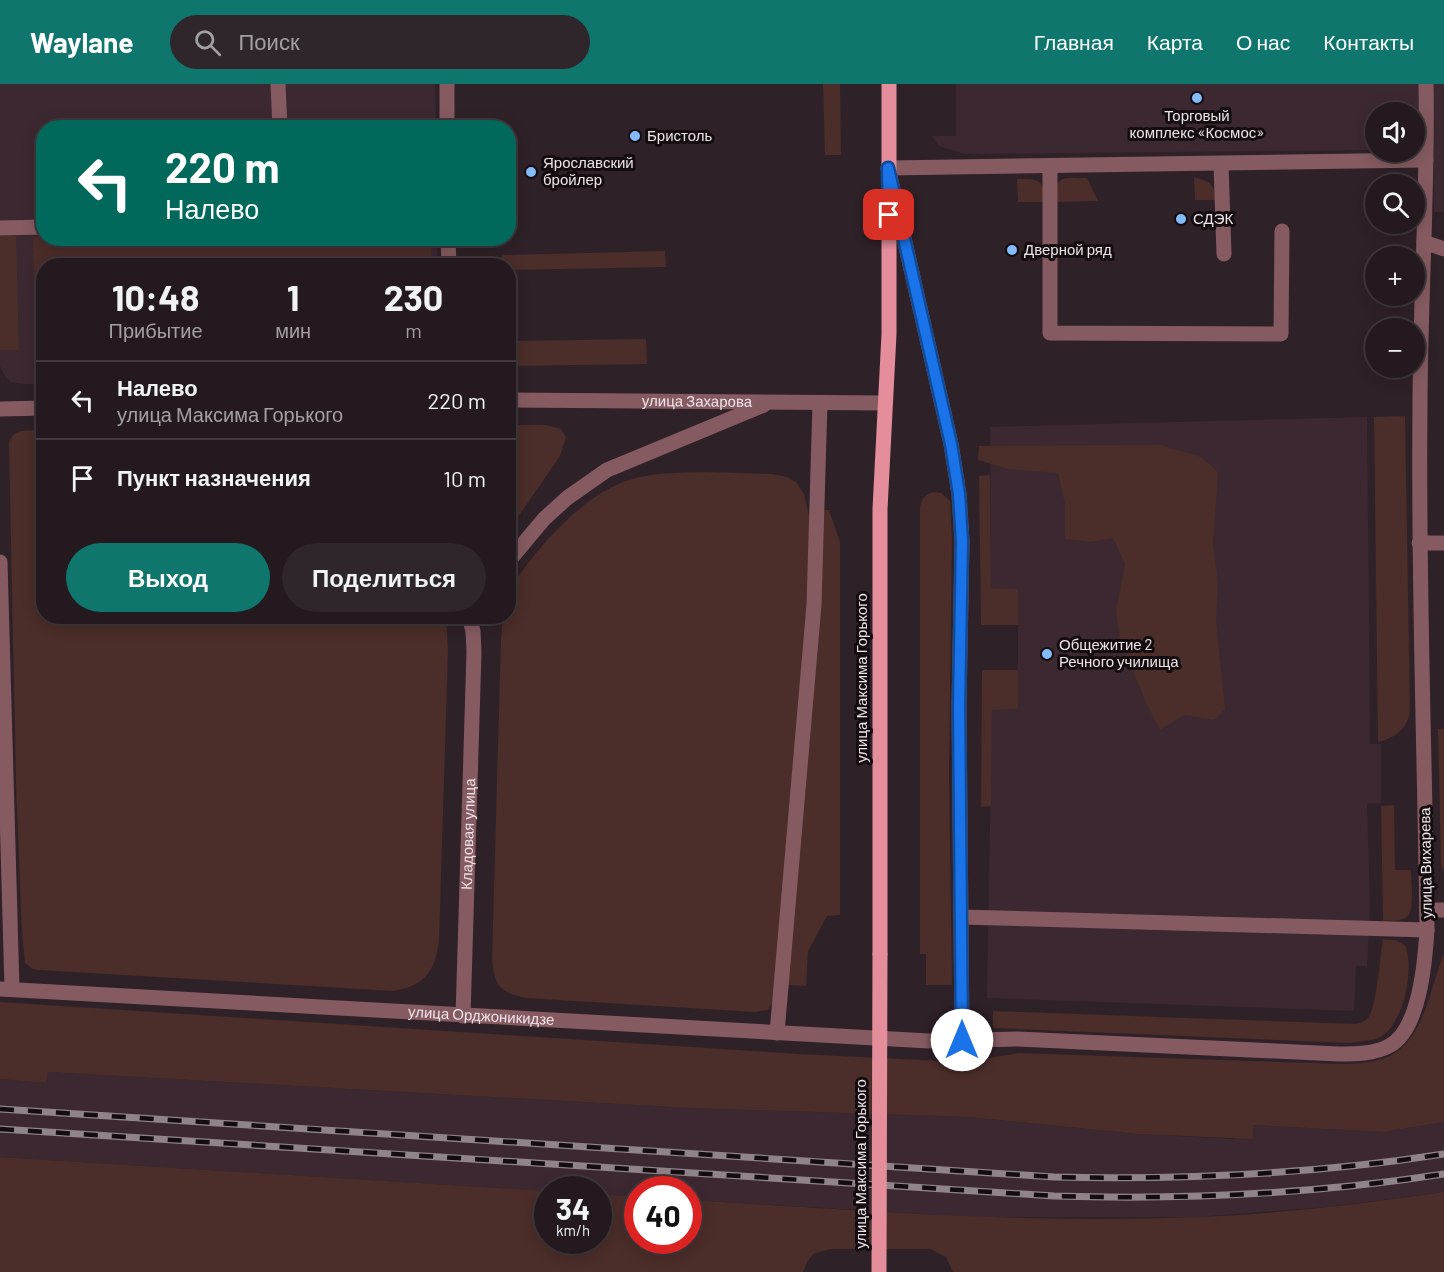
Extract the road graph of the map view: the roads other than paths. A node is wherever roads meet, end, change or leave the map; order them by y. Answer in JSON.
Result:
{"nodes":[{"id":1,"x":278,"y":84,"type":"edge"},
{"id":2,"x":447,"y":84,"type":"edge"},
{"id":3,"x":889,"y":84,"type":"edge"},
{"id":4,"x":1426,"y":84,"type":"edge"},
{"id":5,"x":279,"y":120,"type":"edge"},
{"id":6,"x":447,"y":120,"type":"edge"},
{"id":7,"x":1426,"y":160,"type":"junction"},
{"id":8,"x":1221,"y":164,"type":"junction"},
{"id":9,"x":1050,"y":166,"type":"junction"},
{"id":10,"x":888,"y":168,"type":"junction"},
{"id":11,"x":36,"y":227,"type":"edge"},
{"id":12,"x":0,"y":228,"type":"edge"},
{"id":13,"x":1282,"y":231,"type":"dead end"},
{"id":14,"x":1424,"y":242,"type":"junction"},
{"id":15,"x":1444,"y":249,"type":"edge"},
{"id":16,"x":1224,"y":254,"type":"dead end"},
{"id":17,"x":516,"y":400,"type":"edge"},
{"id":18,"x":771,"y":402,"type":"junction"},
{"id":19,"x":820,"y":403,"type":"junction"},
{"id":20,"x":885,"y":403,"type":"junction"},
{"id":21,"x":36,"y":408,"type":"edge"},
{"id":22,"x":0,"y":409,"type":"edge"},
{"id":23,"x":1419,"y":543,"type":"junction"},
{"id":24,"x":1444,"y":543,"type":"edge"},
{"id":25,"x":521,"y":545,"type":"junction"},
{"id":26,"x":516,"y":550,"type":"edge"},
{"id":27,"x":516,"y":552,"type":"edge"},
{"id":28,"x":0,"y":562,"type":"edge"},
{"id":29,"x":471,"y":624,"type":"edge"},
{"id":30,"x":479,"y":624,"type":"edge"},
{"id":31,"x":474,"y":652,"type":"junction"},
{"id":32,"x":2,"y":772,"type":"edge"},
{"id":33,"x":1427,"y":910,"type":"junction"},
{"id":34,"x":1444,"y":910,"type":"edge"},
{"id":35,"x":962,"y":917,"type":"junction"},
{"id":36,"x":1427,"y":930,"type":"junction"},
{"id":37,"x":6,"y":989,"type":"edge"},
{"id":38,"x":463,"y":1016,"type":"junction"},
{"id":39,"x":777,"y":1033,"type":"junction"},
{"id":40,"x":962,"y":1040,"type":"junction"},
{"id":41,"x":879,"y":1272,"type":"edge"}],
"edges":[{"from":1,"to":5,"type":"street"},
{"from":2,"to":6,"type":"street"},
{"from":3,"to":10,"type":"main road","name":"улица Максима Горького"},
{"from":4,"to":7,"type":"street","name":"улица Вихарева"},
{"from":7,"to":8,"type":"street"},
{"from":7,"to":14,"type":"street","name":"улица Вихарева"},
{"from":8,"to":9,"type":"street"},
{"from":8,"to":16,"type":"street"},
{"from":9,"to":10,"type":"street"},
{"from":9,"to":13,"type":"street"},
{"from":10,"to":20,"type":"main road","name":"улица Максима Горького"},
{"from":10,"to":35,"type":"street"},
{"from":11,"to":12,"type":"street"},
{"from":14,"to":15,"type":"street"},
{"from":14,"to":23,"type":"street","name":"улица Вихарева"},
{"from":17,"to":18,"type":"street","name":"улица Захарова"},
{"from":18,"to":19,"type":"street","name":"улица Захарова"},
{"from":18,"to":25,"type":"street"},
{"from":19,"to":20,"type":"street","name":"улица Захарова"},
{"from":19,"to":39,"type":"street"},
{"from":20,"to":41,"type":"main road","name":"улица Максима Горького","bridge":true},
{"from":21,"to":22,"type":"street"},
{"from":23,"to":24,"type":"street"},
{"from":23,"to":33,"type":"street","name":"улица Вихарева"},
{"from":25,"to":26,"type":"street"},
{"from":25,"to":27,"type":"street"},
{"from":28,"to":32,"type":"street"},
{"from":29,"to":31,"type":"street"},
{"from":30,"to":31,"type":"street"},
{"from":31,"to":38,"type":"street","name":"Кладовая улица"},
{"from":32,"to":37,"type":"street"},
{"from":33,"to":34,"type":"street"},
{"from":33,"to":36,"type":"street","name":"улица Вихарева"},
{"from":35,"to":36,"type":"street"},
{"from":35,"to":40,"type":"street"},
{"from":36,"to":40,"type":"street","name":"улица Вихарева"},
{"from":37,"to":38,"type":"street","name":"улица Орджоникидзе"},
{"from":38,"to":39,"type":"street","name":"улица Орджоникидзе"},
{"from":39,"to":40,"type":"street","name":"улица Орджоникидзе"}]}
